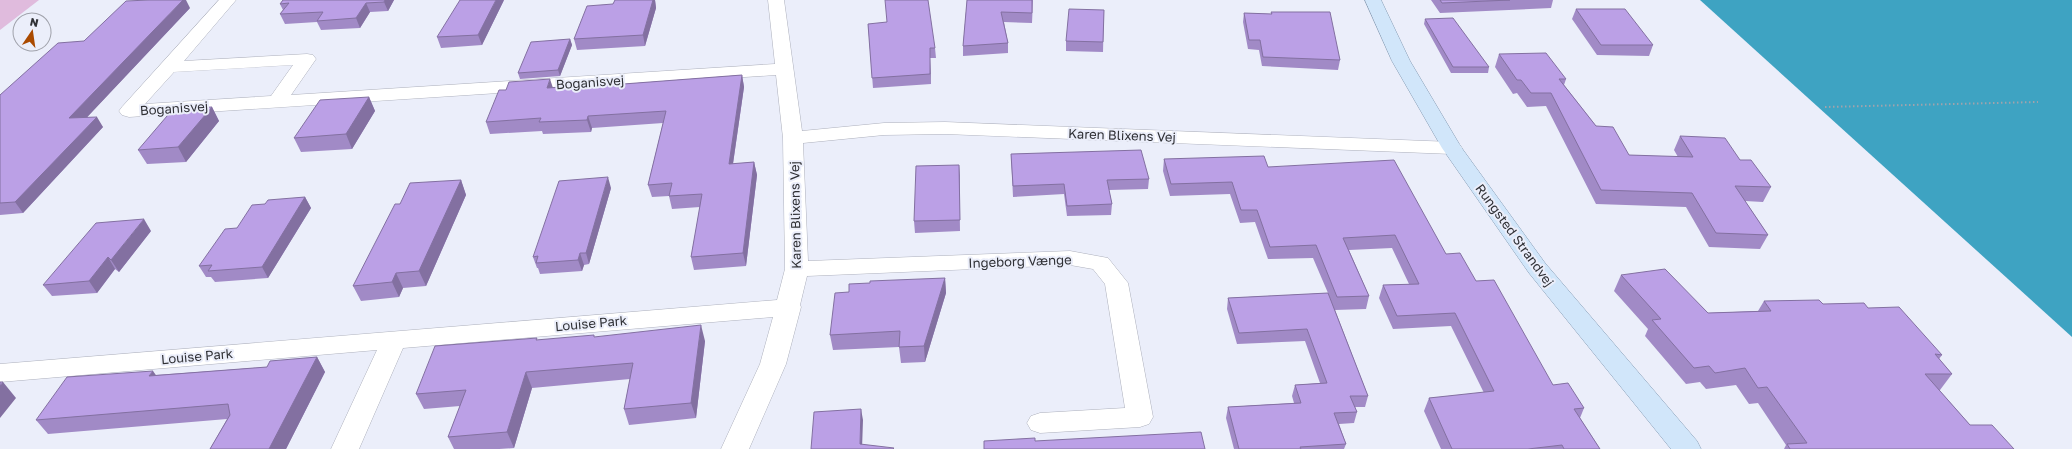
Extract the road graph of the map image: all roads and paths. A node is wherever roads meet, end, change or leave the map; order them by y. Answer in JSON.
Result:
{"nodes":[{"id":1,"x":228,"y":0,"type":"edge"},
{"id":2,"x":776,"y":0,"type":"edge"},
{"id":3,"x":1373,"y":0,"type":"edge"},
{"id":4,"x":168,"y":68,"type":"junction"},
{"id":5,"x":783,"y":69,"type":"junction"},
{"id":6,"x":277,"y":102,"type":"junction"},
{"id":7,"x":2038,"y":102,"type":"dead end"},
{"id":8,"x":1825,"y":107,"type":"dead end"},
{"id":9,"x":793,"y":138,"type":"junction"},
{"id":10,"x":1452,"y":148,"type":"junction"},
{"id":11,"x":797,"y":269,"type":"junction"},
{"id":12,"x":789,"y":307,"type":"junction"},
{"id":13,"x":394,"y":340,"type":"junction"},
{"id":14,"x":0,"y":373,"type":"edge"},
{"id":15,"x":1040,"y":423,"type":"dead end"},
{"id":16,"x":345,"y":449,"type":"edge"},
{"id":17,"x":735,"y":449,"type":"edge"},
{"id":18,"x":1687,"y":449,"type":"edge"}],
"edges":[{"from":1,"to":4,"type":"street","name":"Boganisvej"},
{"from":2,"to":5,"type":"street","name":"Karen Blixens Vej"},
{"from":3,"to":10,"type":"main road","name":"Rungsted Strandvej"},
{"from":4,"to":6,"type":"street"},
{"from":4,"to":6,"type":"street","name":"Boganisvej"},
{"from":5,"to":6,"type":"street","name":"Boganisvej"},
{"from":5,"to":9,"type":"street","name":"Karen Blixens Vej"},
{"from":7,"to":8,"type":"path"},
{"from":9,"to":10,"type":"street","name":"Karen Blixens Vej"},
{"from":9,"to":11,"type":"street","name":"Karen Blixens Vej"},
{"from":10,"to":18,"type":"main road","name":"Rungsted Strandvej"},
{"from":11,"to":12,"type":"street","name":"Karen Blixens Vej"},
{"from":11,"to":15,"type":"street","name":"Ingeborg Vænge"},
{"from":12,"to":13,"type":"street","name":"Louise Park"},
{"from":12,"to":17,"type":"street","name":"Karen Blixens Vej"},
{"from":13,"to":14,"type":"street","name":"Louise Park"},
{"from":13,"to":16,"type":"street"}]}
